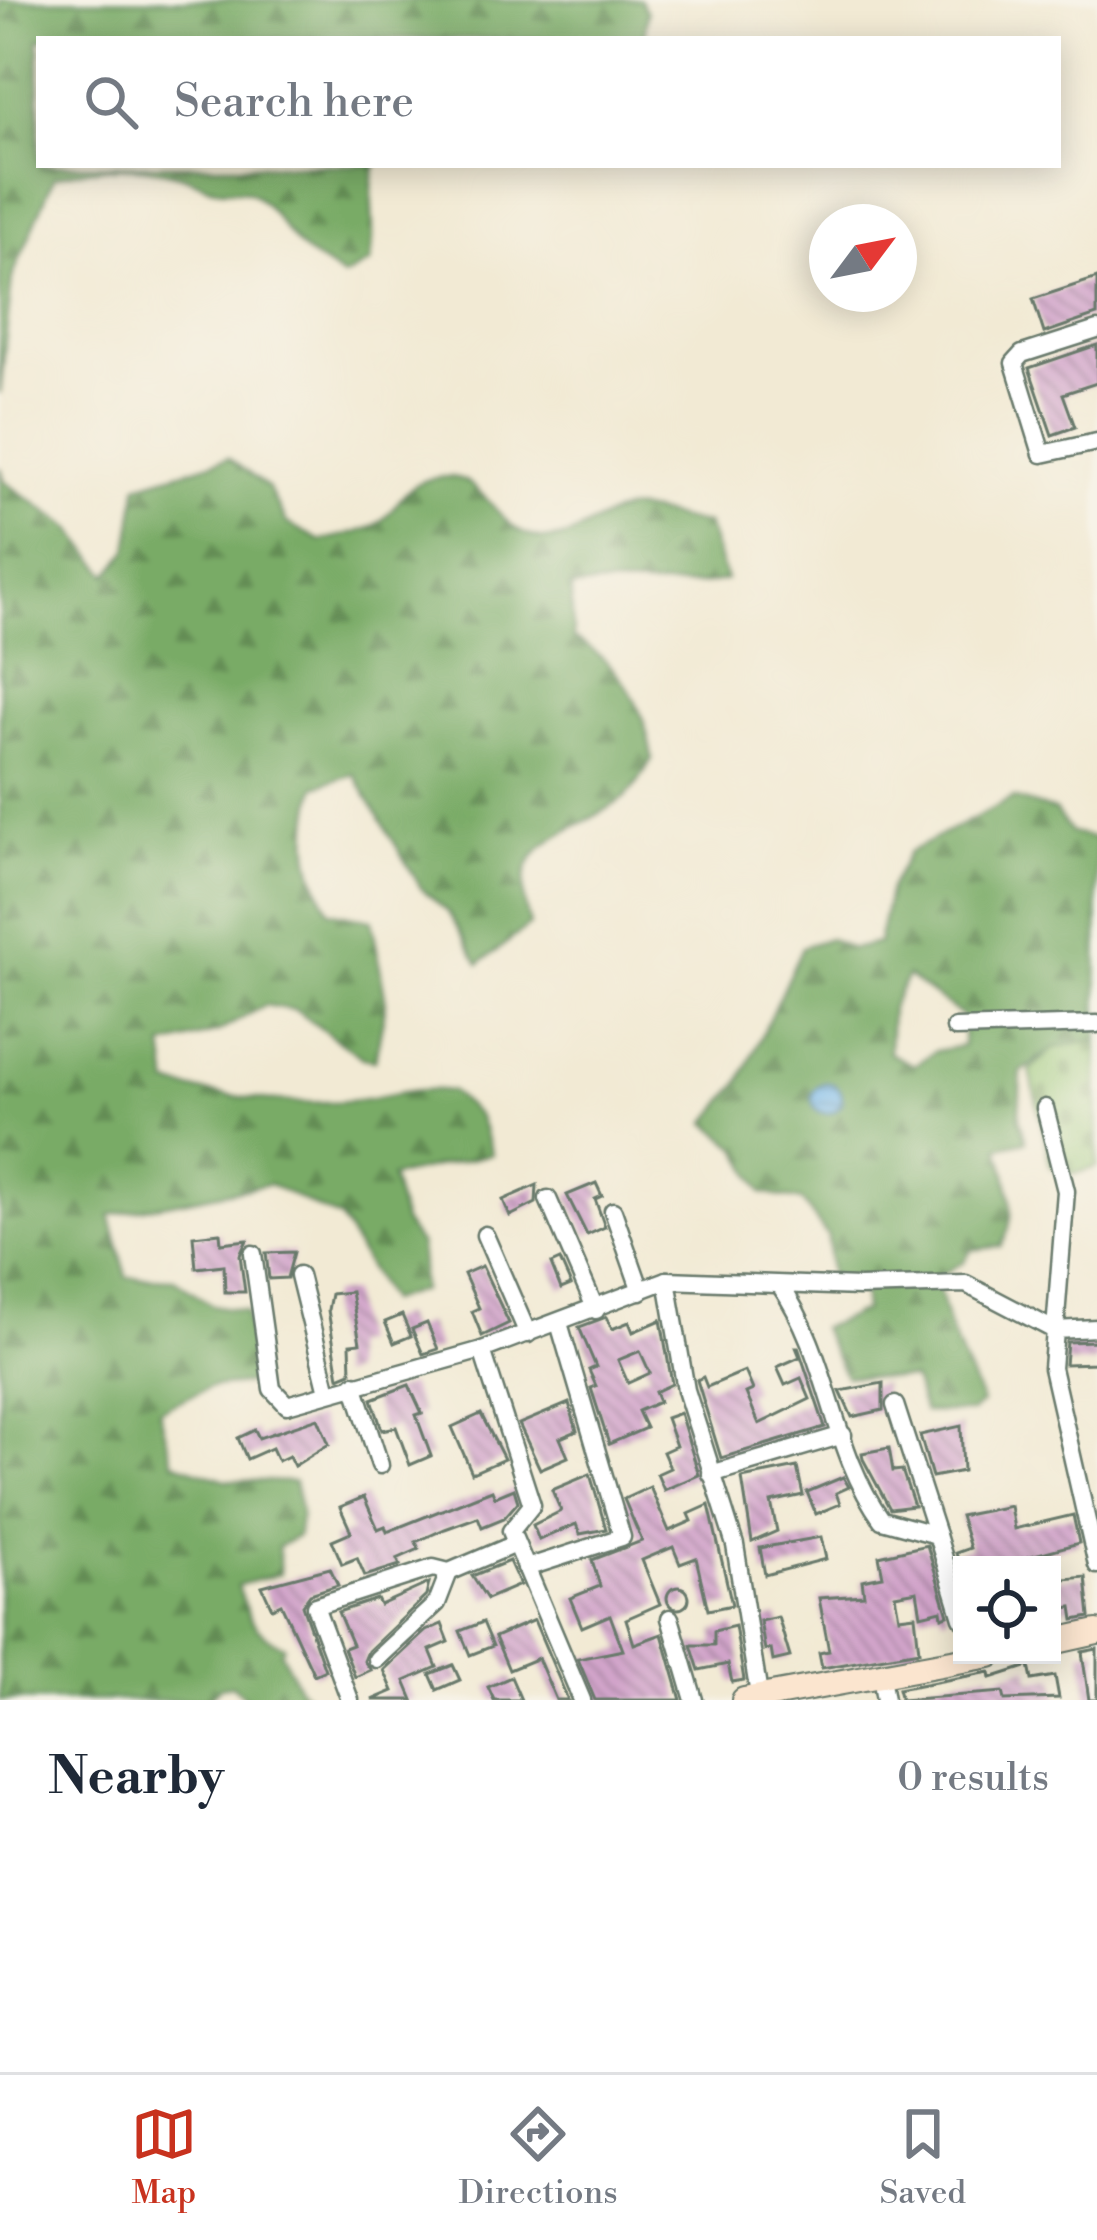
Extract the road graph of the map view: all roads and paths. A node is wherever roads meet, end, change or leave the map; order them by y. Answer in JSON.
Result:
{"nodes":[{"id":1,"x":1097,"y":330,"type":"edge"},
{"id":2,"x":1097,"y":442,"type":"edge"},
{"id":3,"x":1097,"y":1024,"type":"edge"},
{"id":4,"x":955,"y":1028,"type":"dead end"},
{"id":5,"x":1045,"y":1108,"type":"dead end"},
{"id":6,"x":548,"y":1199,"type":"dead end"},
{"id":7,"x":613,"y":1211,"type":"dead end"},
{"id":8,"x":484,"y":1235,"type":"dead end"},
{"id":9,"x":253,"y":1254,"type":"dead end"},
{"id":10,"x":299,"y":1275,"type":"dead end"},
{"id":11,"x":667,"y":1280,"type":"junction"},
{"id":12,"x":779,"y":1285,"type":"junction"},
{"id":13,"x":641,"y":1291,"type":"junction"},
{"id":14,"x":596,"y":1310,"type":"junction"},
{"id":15,"x":559,"y":1323,"type":"junction"},
{"id":16,"x":1097,"y":1328,"type":"edge"},
{"id":17,"x":1054,"y":1330,"type":"junction"},
{"id":18,"x":528,"y":1334,"type":"junction"},
{"id":19,"x":482,"y":1350,"type":"junction"},
{"id":20,"x":354,"y":1384,"type":"junction"},
{"id":21,"x":328,"y":1392,"type":"junction"},
{"id":22,"x":895,"y":1405,"type":"dead end"},
{"id":23,"x":843,"y":1435,"type":"junction"},
{"id":24,"x":380,"y":1465,"type":"dead end"},
{"id":25,"x":711,"y":1474,"type":"junction"},
{"id":26,"x":937,"y":1535,"type":"junction"},
{"id":27,"x":515,"y":1544,"type":"junction"},
{"id":28,"x":1097,"y":1565,"type":"edge"},
{"id":29,"x":526,"y":1568,"type":"junction"},
{"id":30,"x":449,"y":1572,"type":"junction"},
{"id":31,"x":953,"y":1588,"type":"edge"},
{"id":32,"x":670,"y":1618,"type":"dead end"},
{"id":33,"x":1097,"y":1632,"type":"edge"},
{"id":34,"x":1061,"y":1640,"type":"edge"},
{"id":35,"x":377,"y":1659,"type":"dead end"},
{"id":36,"x":954,"y":1664,"type":"edge"},
{"id":37,"x":883,"y":1688,"type":"edge"},
{"id":38,"x":752,"y":1698,"type":"edge"},
{"id":39,"x":350,"y":1700,"type":"edge"},
{"id":40,"x":582,"y":1700,"type":"edge"},
{"id":41,"x":694,"y":1700,"type":"edge"}],
"edges":[{"from":1,"to":2,"type":"street"},
{"from":3,"to":4,"type":"street"},
{"from":5,"to":17,"type":"street"},
{"from":6,"to":14,"type":"street"},
{"from":7,"to":13,"type":"street"},
{"from":8,"to":18,"type":"street"},
{"from":9,"to":21,"type":"street"},
{"from":10,"to":21,"type":"street"},
{"from":11,"to":12,"type":"street"},
{"from":11,"to":13,"type":"street"},
{"from":11,"to":25,"type":"street"},
{"from":12,"to":17,"type":"street"},
{"from":12,"to":23,"type":"street"},
{"from":13,"to":14,"type":"street"},
{"from":14,"to":15,"type":"street"},
{"from":15,"to":18,"type":"street"},
{"from":15,"to":29,"type":"street"},
{"from":16,"to":17,"type":"street"},
{"from":17,"to":28,"type":"street"},
{"from":18,"to":19,"type":"street"},
{"from":19,"to":20,"type":"street"},
{"from":19,"to":27,"type":"street"},
{"from":20,"to":21,"type":"street"},
{"from":20,"to":24,"type":"street"},
{"from":22,"to":26,"type":"street"},
{"from":23,"to":25,"type":"street"},
{"from":23,"to":26,"type":"street"},
{"from":25,"to":38,"type":"street"},
{"from":26,"to":31,"type":"street"},
{"from":27,"to":29,"type":"street"},
{"from":27,"to":30,"type":"street"},
{"from":29,"to":40,"type":"street"},
{"from":30,"to":35,"type":"street"},
{"from":30,"to":39,"type":"street"},
{"from":32,"to":41,"type":"street"},
{"from":33,"to":34,"type":"main road"},
{"from":36,"to":37,"type":"main road"},
{"from":37,"to":38,"type":"main road"}]}
